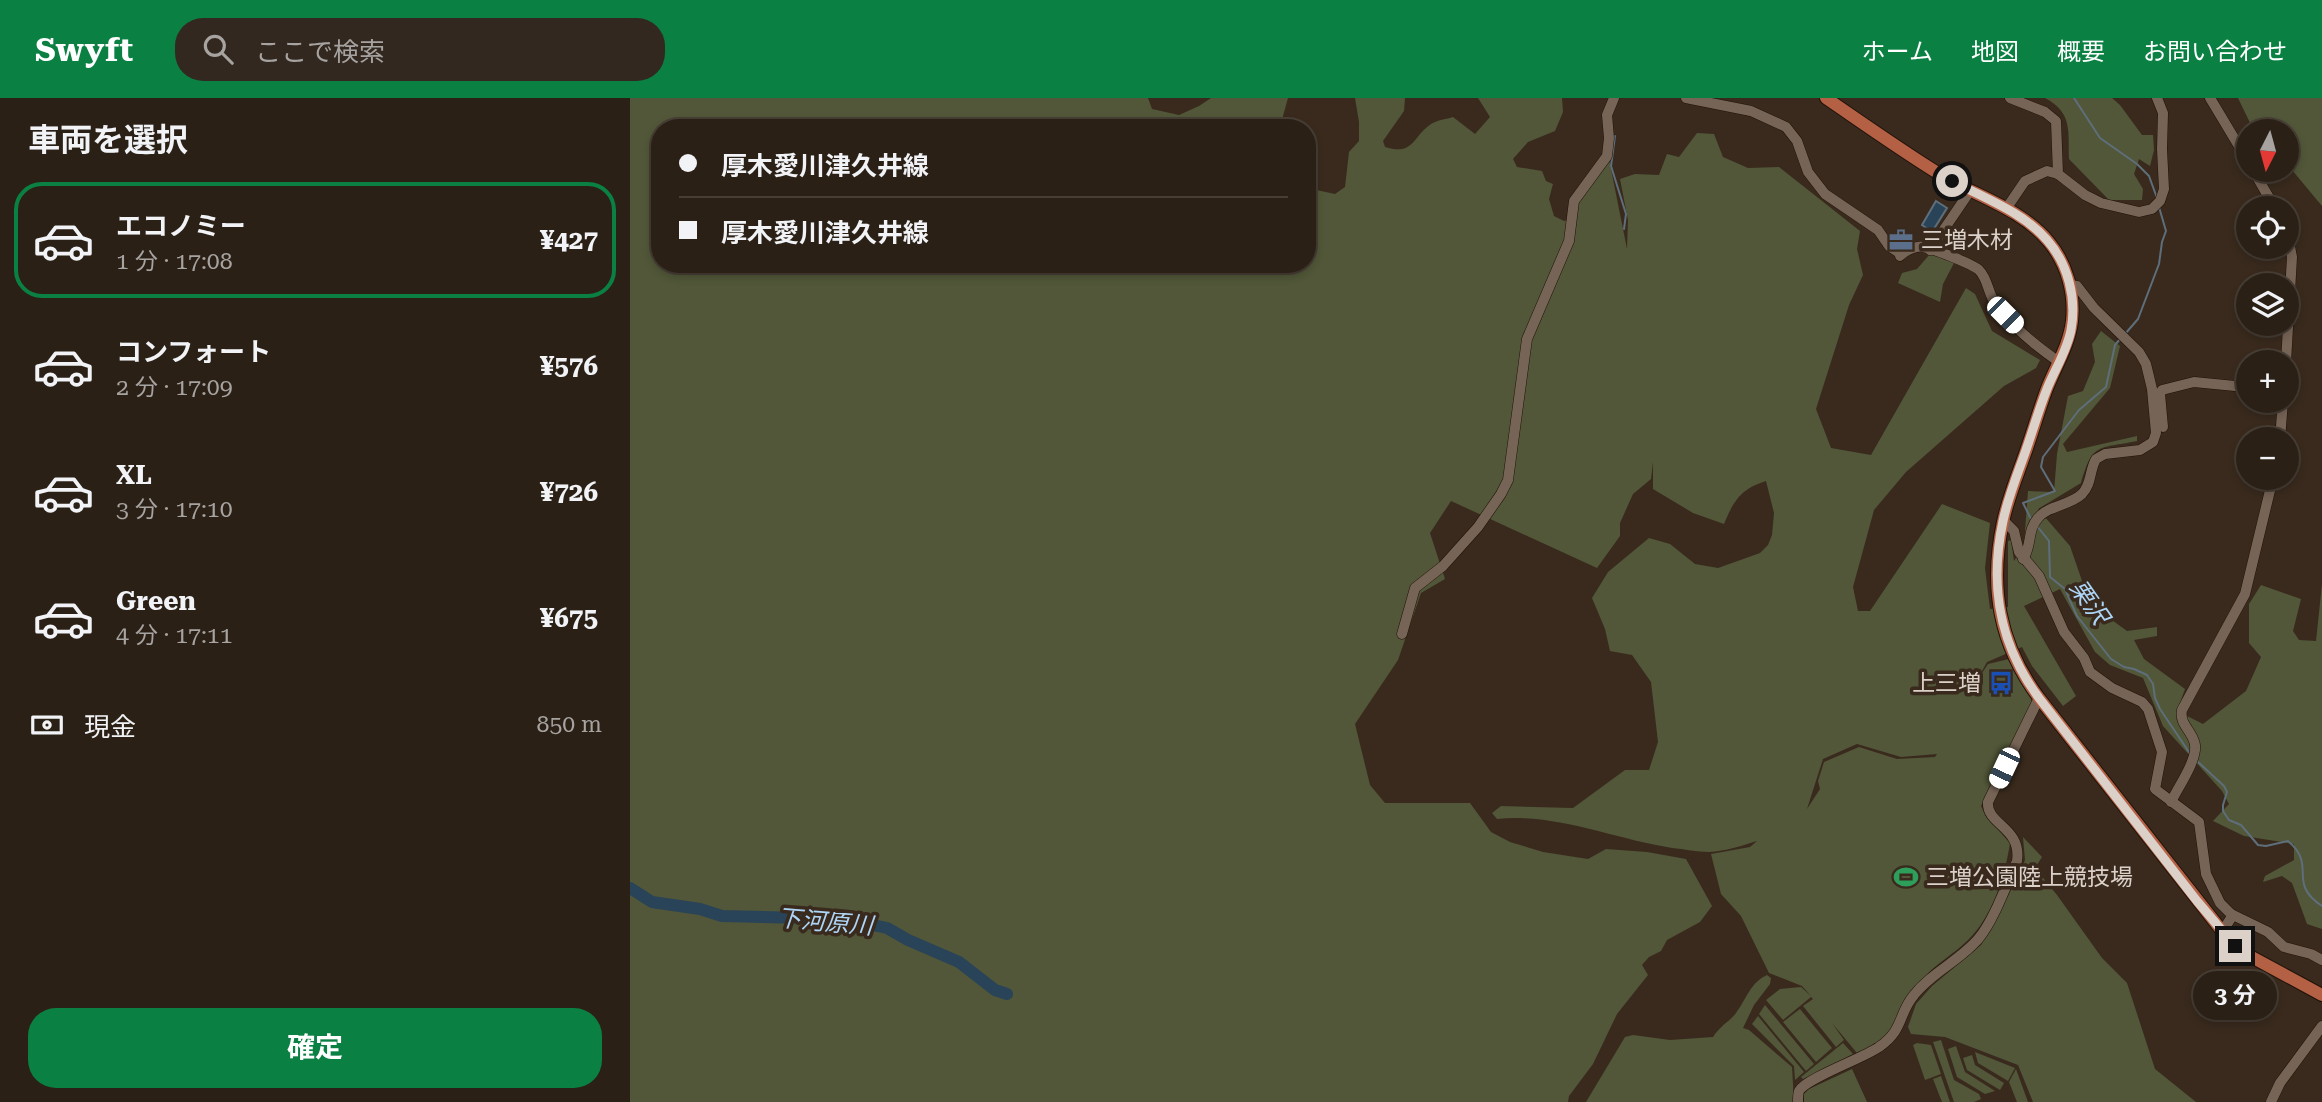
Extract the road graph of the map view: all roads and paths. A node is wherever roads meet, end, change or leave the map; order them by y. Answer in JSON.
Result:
{"nodes":[{"id":1,"x":1614,"y":98,"type":"edge"},
{"id":2,"x":1686,"y":98,"type":"edge"},
{"id":3,"x":1826,"y":98,"type":"edge"},
{"id":4,"x":2010,"y":98,"type":"edge"},
{"id":5,"x":2210,"y":98,"type":"edge"},
{"id":6,"x":2159,"y":99,"type":"edge"},
{"id":7,"x":2236,"y":141,"type":"edge"},
{"id":8,"x":2058,"y":174,"type":"junction"},
{"id":9,"x":1970,"y":191,"type":"junction"},
{"id":10,"x":2006,"y":209,"type":"junction"},
{"id":11,"x":1930,"y":250,"type":"junction"},
{"id":12,"x":2292,"y":259,"type":"edge"},
{"id":13,"x":2070,"y":285,"type":"junction"},
{"id":14,"x":2287,"y":350,"type":"edge"},
{"id":15,"x":2059,"y":362,"type":"junction"},
{"id":16,"x":2236,"y":386,"type":"edge"},
{"id":17,"x":2152,"y":442,"type":"junction"},
{"id":18,"x":2270,"y":490,"type":"edge"},
{"id":19,"x":2003,"y":520,"type":"junction"},
{"id":20,"x":2023,"y":559,"type":"junction"},
{"id":21,"x":1402,"y":634,"type":"dead end"},
{"id":22,"x":2039,"y":698,"type":"junction"},
{"id":23,"x":2171,"y":802,"type":"junction"},
{"id":24,"x":2231,"y":914,"type":"junction"},
{"id":25,"x":2222,"y":932,"type":"junction"},
{"id":26,"x":2322,"y":960,"type":"edge"},
{"id":27,"x":2322,"y":995,"type":"edge"},
{"id":28,"x":2322,"y":1026,"type":"edge"},
{"id":29,"x":1798,"y":1102,"type":"edge"},
{"id":30,"x":2271,"y":1102,"type":"edge"}],
"edges":[{"from":1,"to":21,"type":"street"},
{"from":2,"to":11,"type":"street"},
{"from":3,"to":9,"type":"main road"},
{"from":4,"to":8,"type":"street"},
{"from":5,"to":7,"type":"street"},
{"from":6,"to":8,"type":"street"},
{"from":8,"to":10,"type":"street"},
{"from":9,"to":10,"type":"main road"},
{"from":9,"to":11,"type":"street"},
{"from":10,"to":13,"type":"main road"},
{"from":11,"to":15,"type":"street"},
{"from":12,"to":14,"type":"street"},
{"from":13,"to":15,"type":"main road"},
{"from":13,"to":17,"type":"street"},
{"from":15,"to":19,"type":"main road"},
{"from":16,"to":17,"type":"street"},
{"from":17,"to":20,"type":"street"},
{"from":18,"to":23,"type":"street"},
{"from":19,"to":20,"type":"street"},
{"from":19,"to":22,"type":"main road"},
{"from":20,"to":23,"type":"street"},
{"from":22,"to":25,"type":"main road"},
{"from":22,"to":29,"type":"street"},
{"from":23,"to":24,"type":"street"},
{"from":24,"to":25,"type":"street"},
{"from":24,"to":26,"type":"street"},
{"from":25,"to":27,"type":"main road"},
{"from":28,"to":30,"type":"street"}]}
